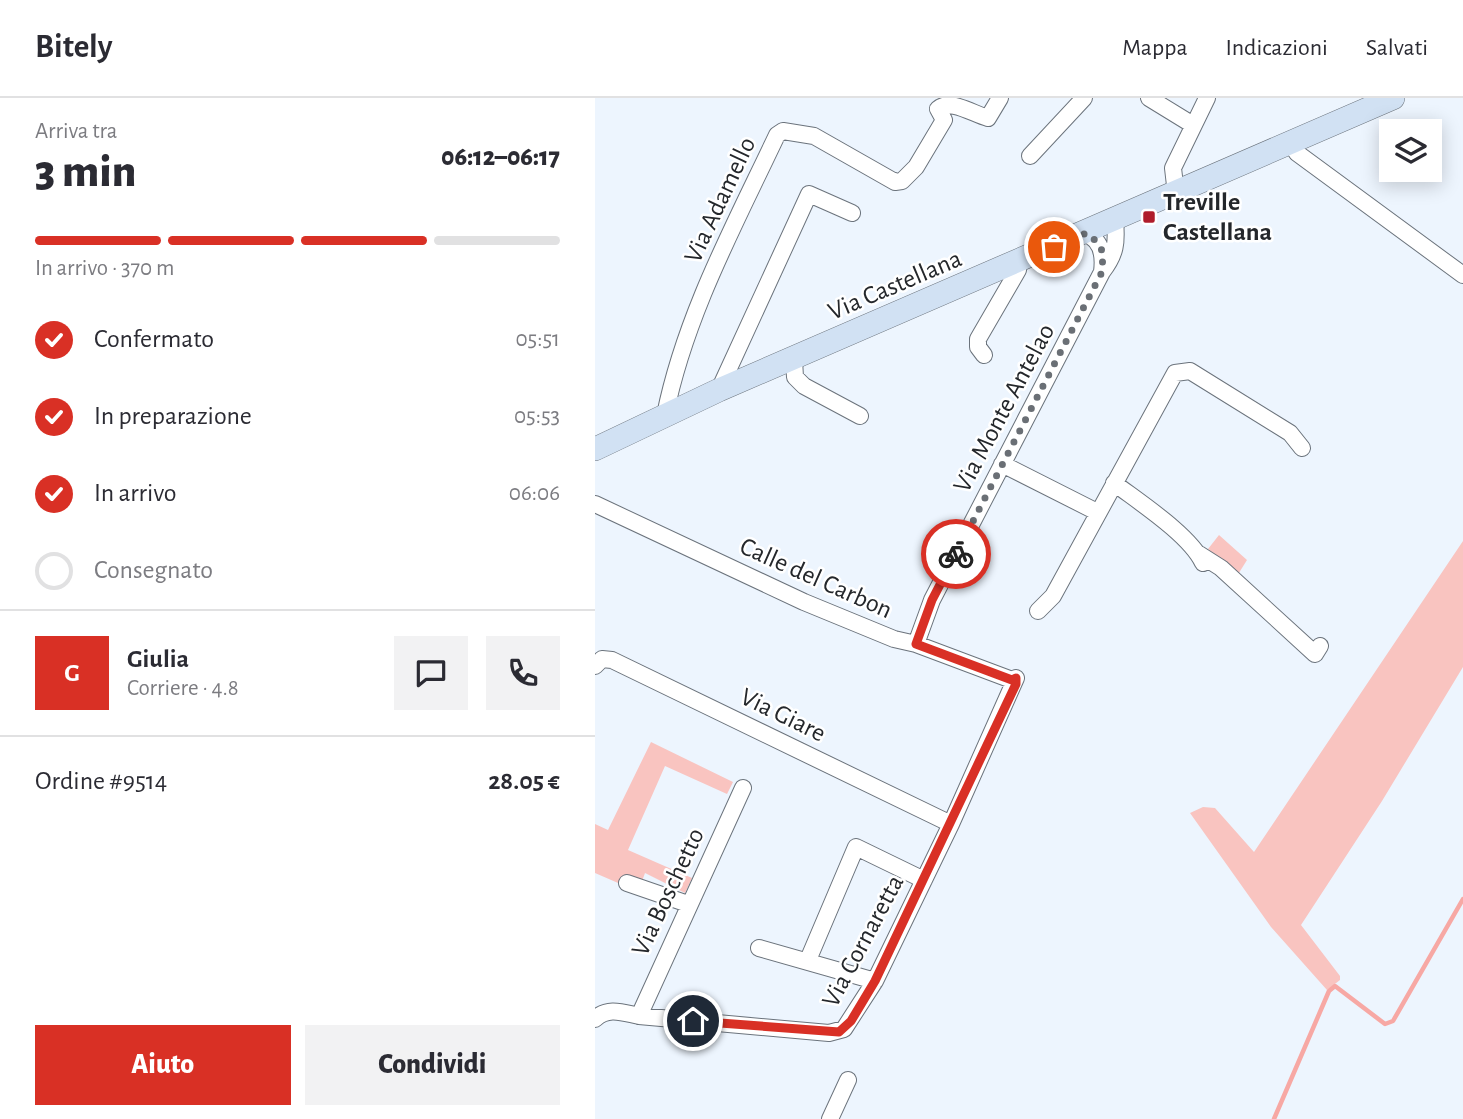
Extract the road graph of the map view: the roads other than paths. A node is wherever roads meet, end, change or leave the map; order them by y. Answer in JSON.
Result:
{"nodes":[{"id":1,"x":1000,"y":98,"type":"edge"},
{"id":2,"x":1084,"y":98,"type":"edge"},
{"id":3,"x":1149,"y":98,"type":"edge"},
{"id":4,"x":1207,"y":98,"type":"edge"},
{"id":5,"x":1393,"y":98,"type":"edge"},
{"id":6,"x":1193,"y":125,"type":"junction"},
{"id":7,"x":1291,"y":144,"type":"junction"},
{"id":8,"x":1030,"y":156,"type":"dead end"},
{"id":9,"x":1176,"y":194,"type":"junction"},
{"id":10,"x":852,"y":213,"type":"dead end"},
{"id":11,"x":1115,"y":220,"type":"junction"},
{"id":12,"x":1084,"y":234,"type":"junction"},
{"id":13,"x":1019,"y":262,"type":"junction"},
{"id":14,"x":1102,"y":272,"type":"junction"},
{"id":15,"x":1463,"y":275,"type":"edge"},
{"id":16,"x":983,"y":355,"type":"dead end"},
{"id":17,"x":794,"y":360,"type":"junction"},
{"id":18,"x":719,"y":390,"type":"junction"},
{"id":19,"x":665,"y":415,"type":"junction"},
{"id":20,"x":860,"y":416,"type":"dead end"},
{"id":21,"x":1302,"y":448,"type":"dead end"},
{"id":22,"x":595,"y":449,"type":"edge"},
{"id":23,"x":1002,"y":464,"type":"junction"},
{"id":24,"x":1114,"y":483,"type":"junction"},
{"id":25,"x":595,"y":504,"type":"edge"},
{"id":26,"x":1097,"y":513,"type":"junction"},
{"id":27,"x":1038,"y":611,"type":"dead end"},
{"id":28,"x":916,"y":644,"type":"junction"},
{"id":29,"x":1320,"y":646,"type":"dead end"},
{"id":30,"x":595,"y":666,"type":"edge"},
{"id":31,"x":1016,"y":684,"type":"joint"},
{"id":32,"x":743,"y":788,"type":"dead end"},
{"id":33,"x":951,"y":824,"type":"junction"},
{"id":34,"x":924,"y":880,"type":"junction"},
{"id":35,"x":627,"y":883,"type":"dead end"},
{"id":36,"x":688,"y":904,"type":"junction"},
{"id":37,"x":759,"y":948,"type":"dead end"},
{"id":38,"x":808,"y":960,"type":"junction"},
{"id":39,"x":875,"y":981,"type":"junction"},
{"id":40,"x":639,"y":1016,"type":"junction"},
{"id":41,"x":595,"y":1019,"type":"edge"},
{"id":42,"x":848,"y":1080,"type":"dead end"},
{"id":43,"x":830,"y":1119,"type":"edge"}],
"edges":[{"from":1,"to":19,"type":"street","name":"Via Adamello"},
{"from":2,"to":8,"type":"street"},
{"from":3,"to":6,"type":"street"},
{"from":4,"to":6,"type":"street"},
{"from":5,"to":7,"type":"street","name":"Via Castellana"},
{"from":6,"to":9,"type":"street"},
{"from":7,"to":9,"type":"street","name":"Via Castellana"},
{"from":7,"to":15,"type":"street"},
{"from":9,"to":11,"type":"street","name":"Via Castellana"},
{"from":10,"to":18,"type":"street"},
{"from":11,"to":12,"type":"street","name":"Via Castellana"},
{"from":11,"to":14,"type":"street","name":"Via Monte Antelao"},
{"from":12,"to":13,"type":"street","name":"Via Castellana"},
{"from":12,"to":14,"type":"street"},
{"from":13,"to":16,"type":"street"},
{"from":13,"to":17,"type":"street","name":"Via Castellana"},
{"from":14,"to":23,"type":"street","name":"Via Monte Antelao"},
{"from":17,"to":18,"type":"street","name":"Via Castellana"},
{"from":17,"to":20,"type":"street"},
{"from":18,"to":19,"type":"street","name":"Via Castellana"},
{"from":19,"to":22,"type":"street","name":"Via Castellana"},
{"from":21,"to":24,"type":"street"},
{"from":23,"to":26,"type":"street"},
{"from":23,"to":28,"type":"street","name":"Via Monte Antelao"},
{"from":24,"to":26,"type":"street"},
{"from":24,"to":29,"type":"street"},
{"from":25,"to":28,"type":"street","name":"Calle del Carbon"},
{"from":26,"to":27,"type":"street"},
{"from":28,"to":31,"type":"street","name":"Calle del Carbon"},
{"from":30,"to":33,"type":"street","name":"Via Giare"},
{"from":31,"to":33,"type":"street","name":"Via Cornaretta"},
{"from":32,"to":36,"type":"street","name":"Via Boschetto"},
{"from":33,"to":34,"type":"street","name":"Via Cornaretta"},
{"from":34,"to":38,"type":"street"},
{"from":34,"to":39,"type":"street","name":"Via Cornaretta"},
{"from":35,"to":36,"type":"street"},
{"from":36,"to":40,"type":"street","name":"Via Boschetto"},
{"from":37,"to":38,"type":"street"},
{"from":38,"to":39,"type":"street"},
{"from":39,"to":40,"type":"street","name":"Via Cornaretta"},
{"from":40,"to":41,"type":"street","name":"Via Cornaretta"},
{"from":42,"to":43,"type":"street"}]}
